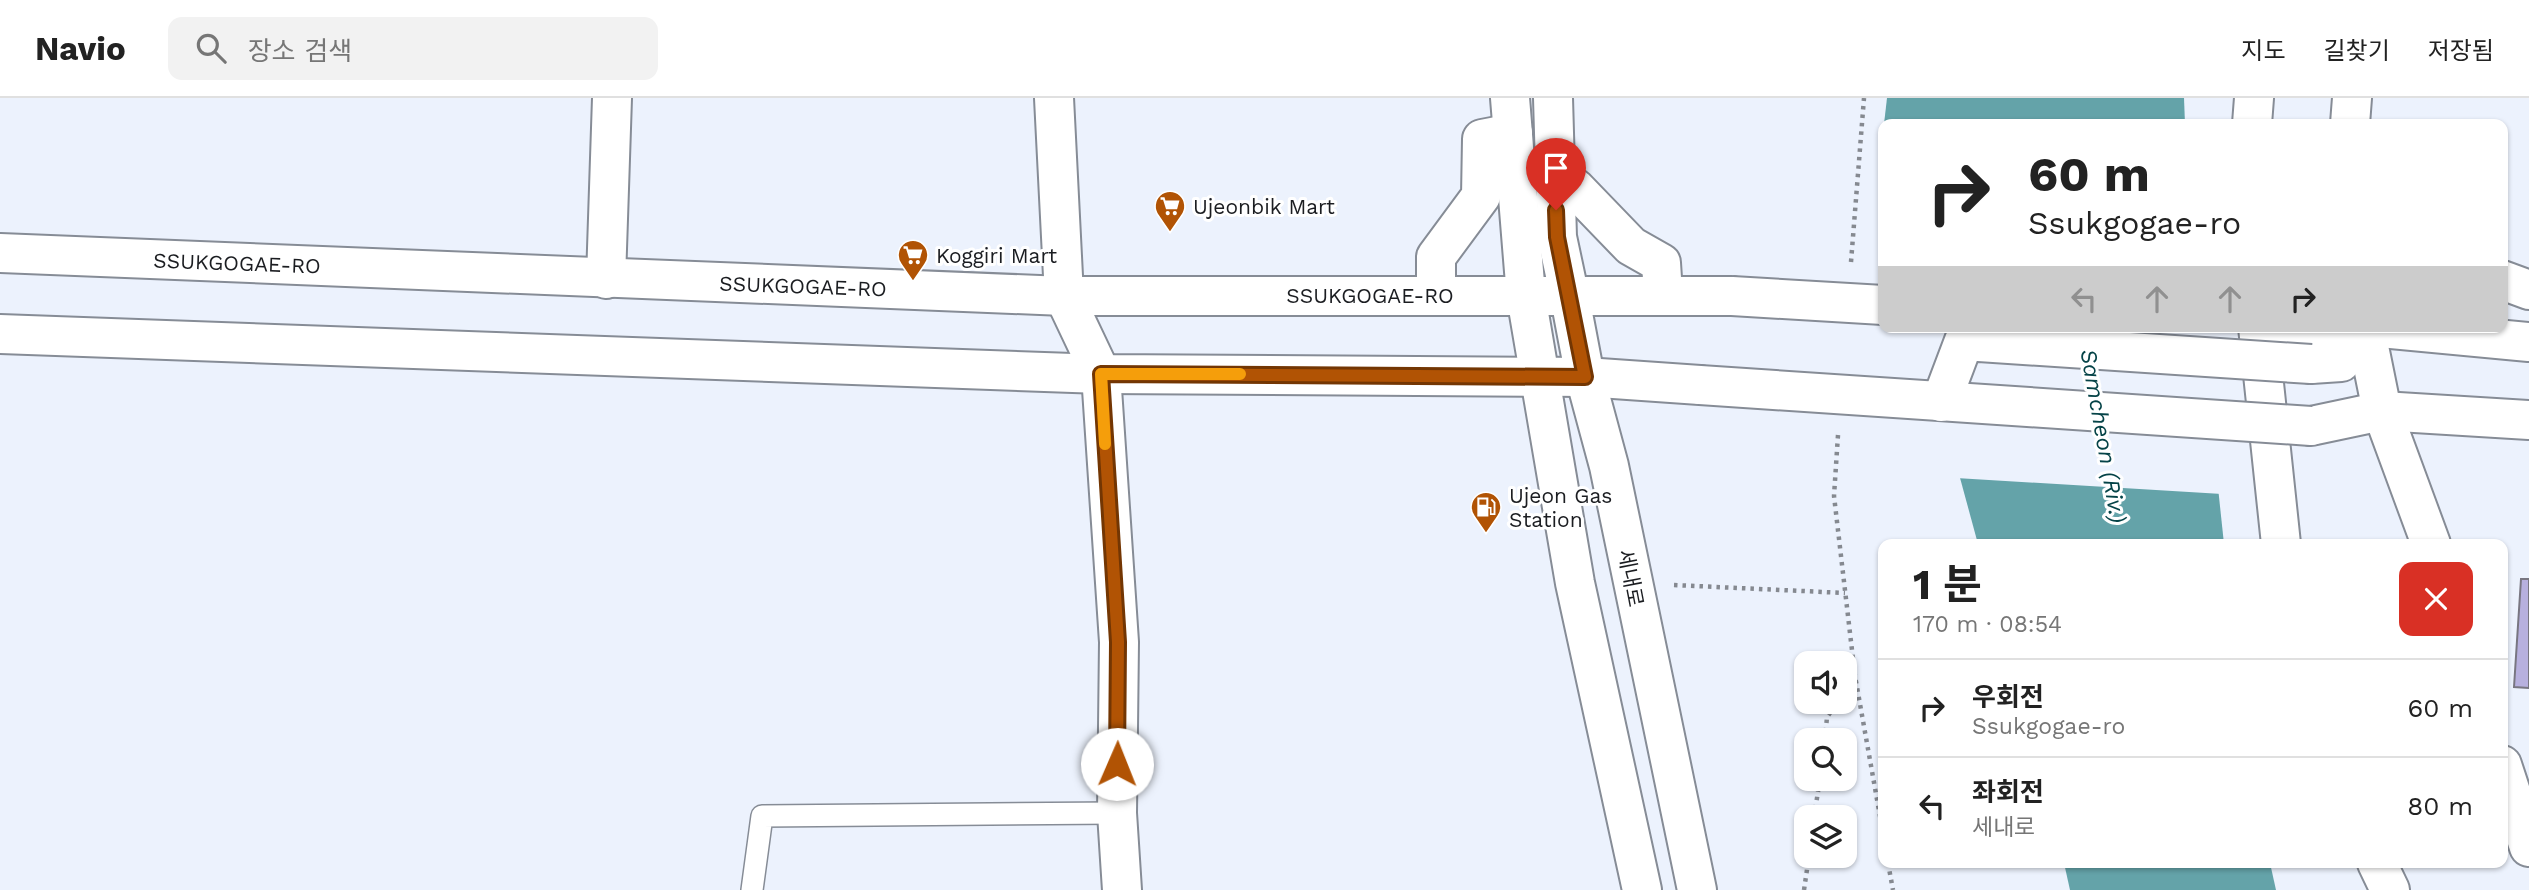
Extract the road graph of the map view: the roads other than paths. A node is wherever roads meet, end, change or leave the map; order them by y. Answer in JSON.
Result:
{"nodes":[{"id":1,"x":612,"y":98,"type":"edge"},
{"id":2,"x":1054,"y":98,"type":"edge"},
{"id":3,"x":1553,"y":98,"type":"edge"},
{"id":4,"x":2254,"y":98,"type":"edge"},
{"id":5,"x":2352,"y":98,"type":"edge"},
{"id":6,"x":1512,"y":116,"type":"edge"},
{"id":7,"x":2252,"y":119,"type":"edge"},
{"id":8,"x":2350,"y":119,"type":"edge"},
{"id":9,"x":1555,"y":183,"type":"junction"},
{"id":10,"x":0,"y":253,"type":"edge"},
{"id":11,"x":606,"y":279,"type":"junction"},
{"id":12,"x":2508,"y":282,"type":"edge"},
{"id":13,"x":2529,"y":290,"type":"edge"},
{"id":14,"x":1436,"y":294,"type":"junction"},
{"id":15,"x":1663,"y":294,"type":"junction"},
{"id":16,"x":1064,"y":296,"type":"junction"},
{"id":17,"x":1526,"y":296,"type":"junction"},
{"id":18,"x":1570,"y":298,"type":"junction"},
{"id":19,"x":1878,"y":305,"type":"edge"},
{"id":20,"x":2260,"y":333,"type":"edge"},
{"id":21,"x":2275,"y":333,"type":"edge"},
{"id":22,"x":2344,"y":333,"type":"edge"},
{"id":23,"x":2360,"y":333,"type":"edge"},
{"id":24,"x":2365,"y":333,"type":"edge"},
{"id":25,"x":2434,"y":333,"type":"edge"},
{"id":26,"x":0,"y":334,"type":"edge"},
{"id":27,"x":2529,"y":342,"type":"edge"},
{"id":28,"x":2312,"y":347,"type":"junction"},
{"id":29,"x":1101,"y":374,"type":"junction"},
{"id":30,"x":1539,"y":376,"type":"junction"},
{"id":31,"x":1585,"y":377,"type":"junction"},
{"id":32,"x":1941,"y":402,"type":"junction"},
{"id":33,"x":2382,"y":411,"type":"junction"},
{"id":34,"x":2529,"y":420,"type":"edge"},
{"id":35,"x":2280,"y":539,"type":"edge"},
{"id":36,"x":2429,"y":539,"type":"edge"},
{"id":37,"x":2508,"y":783,"type":"edge"},
{"id":38,"x":1117,"y":813,"type":"junction"},
{"id":39,"x":2529,"y":847,"type":"edge"},
{"id":40,"x":2379,"y":868,"type":"edge"},
{"id":41,"x":752,"y":890,"type":"edge"},
{"id":42,"x":1122,"y":890,"type":"edge"},
{"id":43,"x":1642,"y":890,"type":"edge"},
{"id":44,"x":1697,"y":890,"type":"edge"},
{"id":45,"x":2390,"y":890,"type":"edge"}],
"edges":[{"from":1,"to":11,"type":"street"},
{"from":2,"to":16,"type":"street"},
{"from":3,"to":9,"type":"street","name":"세내로"},
{"from":4,"to":7,"type":"street"},
{"from":5,"to":8,"type":"street"},
{"from":6,"to":14,"type":"street"},
{"from":6,"to":17,"type":"street"},
{"from":9,"to":15,"type":"street"},
{"from":9,"to":18,"type":"street","name":"세내로"},
{"from":10,"to":11,"type":"street","name":"SSUKGOGAE-RO"},
{"from":11,"to":16,"type":"street","name":"SSUKGOGAE-RO"},
{"from":12,"to":13,"type":"street"},
{"from":14,"to":16,"type":"street","name":"SSUKGOGAE-RO"},
{"from":14,"to":17,"type":"street","name":"SSUKGOGAE-RO"},
{"from":15,"to":18,"type":"street","name":"SSUKGOGAE-RO"},
{"from":15,"to":19,"type":"street","name":"SSUKGOGAE-RO","bridge":true},
{"from":16,"to":29,"type":"street"},
{"from":17,"to":18,"type":"street","name":"SSUKGOGAE-RO"},
{"from":17,"to":30,"type":"street"},
{"from":18,"to":31,"type":"street","name":"세내로"},
{"from":20,"to":35,"type":"street"},
{"from":21,"to":28,"type":"street"},
{"from":22,"to":28,"type":"street"},
{"from":23,"to":28,"type":"street"},
{"from":24,"to":33,"type":"street"},
{"from":25,"to":27,"type":"street"},
{"from":26,"to":29,"type":"street"},
{"from":28,"to":32,"type":"street","bridge":true},
{"from":29,"to":30,"type":"street"},
{"from":29,"to":38,"type":"street"},
{"from":30,"to":31,"type":"street"},
{"from":30,"to":43,"type":"street"},
{"from":31,"to":32,"type":"street","bridge":true},
{"from":31,"to":44,"type":"street","name":"세내로"},
{"from":32,"to":33,"type":"street","bridge":true},
{"from":33,"to":34,"type":"street"},
{"from":33,"to":36,"type":"street"},
{"from":37,"to":39,"type":"street"},
{"from":38,"to":41,"type":"lane"},
{"from":38,"to":42,"type":"street"},
{"from":40,"to":45,"type":"street"}]}
